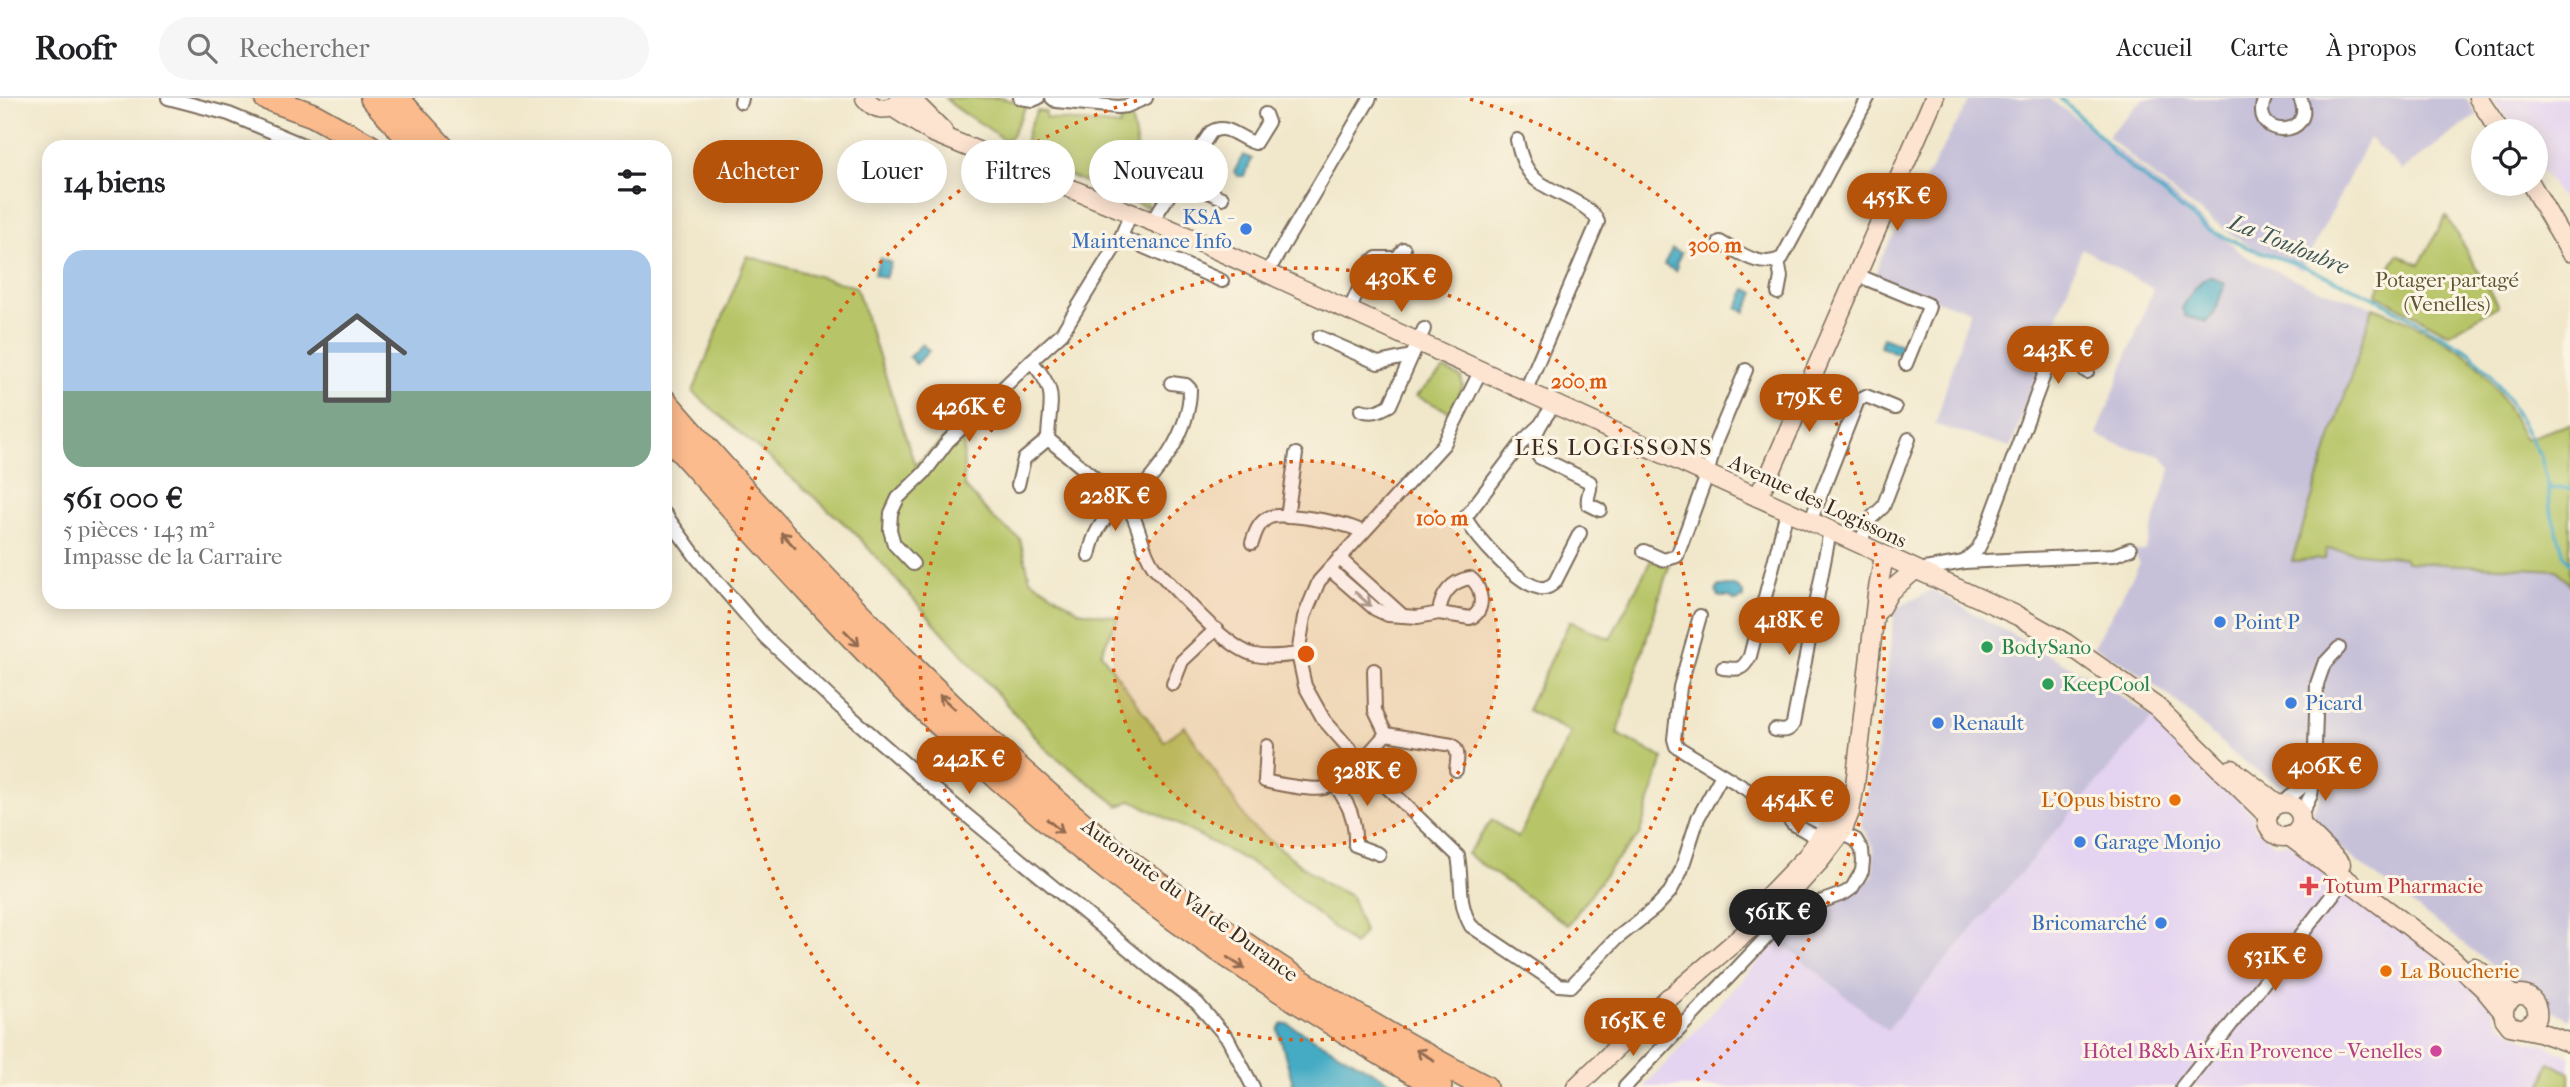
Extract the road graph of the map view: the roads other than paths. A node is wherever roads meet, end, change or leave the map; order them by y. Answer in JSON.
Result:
{"nodes":[{"id":1,"x":168,"y":98,"type":"edge"},
{"id":2,"x":266,"y":98,"type":"edge"},
{"id":3,"x":372,"y":98,"type":"edge"},
{"id":4,"x":397,"y":98,"type":"edge"},
{"id":5,"x":409,"y":98,"type":"edge"},
{"id":6,"x":865,"y":98,"type":"edge"},
{"id":7,"x":910,"y":98,"type":"edge"},
{"id":8,"x":1020,"y":98,"type":"edge"},
{"id":9,"x":1038,"y":98,"type":"edge"},
{"id":10,"x":1052,"y":98,"type":"edge"},
{"id":11,"x":1146,"y":98,"type":"edge"},
{"id":12,"x":1370,"y":98,"type":"edge"},
{"id":13,"x":1868,"y":98,"type":"edge"},
{"id":14,"x":1934,"y":98,"type":"edge"},
{"id":15,"x":2266,"y":98,"type":"edge"},
{"id":16,"x":2300,"y":98,"type":"edge"},
{"id":17,"x":2478,"y":98,"type":"edge"},
{"id":18,"x":897,"y":103,"type":"edge"},
{"id":19,"x":1265,"y":114,"type":"dead end"},
{"id":20,"x":2492,"y":119,"type":"edge"},
{"id":21,"x":951,"y":139,"type":"junction"},
{"id":22,"x":291,"y":140,"type":"edge"},
{"id":23,"x":358,"y":140,"type":"edge"},
{"id":24,"x":410,"y":140,"type":"edge"},
{"id":25,"x":436,"y":140,"type":"edge"},
{"id":26,"x":438,"y":140,"type":"edge"},
{"id":27,"x":1207,"y":140,"type":"edge"},
{"id":28,"x":1517,"y":140,"type":"dead end"},
{"id":29,"x":2538,"y":196,"type":"edge"},
{"id":30,"x":1164,"y":203,"type":"edge"},
{"id":31,"x":1131,"y":212,"type":"junction"},
{"id":32,"x":1152,"y":221,"type":"junction"},
{"id":33,"x":1121,"y":237,"type":"junction"},
{"id":34,"x":1720,"y":242,"type":"dead end"},
{"id":35,"x":1404,"y":249,"type":"dead end"},
{"id":36,"x":2570,"y":252,"type":"edge"},
{"id":37,"x":1778,"y":261,"type":"junction"},
{"id":38,"x":1267,"y":273,"type":"junction"},
{"id":39,"x":1857,"y":275,"type":"junction"},
{"id":40,"x":1222,"y":281,"type":"dead end"},
{"id":41,"x":1778,"y":293,"type":"dead end"},
{"id":42,"x":1349,"y":311,"type":"junction"},
{"id":43,"x":1319,"y":337,"type":"dead end"},
{"id":44,"x":1418,"y":343,"type":"junction"},
{"id":45,"x":1031,"y":361,"type":"junction"},
{"id":46,"x":1906,"y":363,"type":"dead end"},
{"id":47,"x":1746,"y":370,"type":"dead end"},
{"id":48,"x":1480,"y":372,"type":"junction"},
{"id":49,"x":2087,"y":372,"type":"dead end"},
{"id":50,"x":1171,"y":383,"type":"dead end"},
{"id":51,"x":1525,"y":391,"type":"junction"},
{"id":52,"x":1553,"y":405,"type":"junction"},
{"id":53,"x":1895,"y":408,"type":"dead end"},
{"id":54,"x":672,"y":409,"type":"edge"},
{"id":55,"x":1361,"y":410,"type":"dead end"},
{"id":56,"x":1539,"y":426,"type":"junction"},
{"id":57,"x":1048,"y":439,"type":"junction"},
{"id":58,"x":1909,"y":439,"type":"dead end"},
{"id":59,"x":672,"y":441,"type":"edge"},
{"id":60,"x":672,"y":453,"type":"edge"},
{"id":61,"x":1296,"y":454,"type":"dead end"},
{"id":62,"x":1707,"y":475,"type":"junction"},
{"id":63,"x":1018,"y":485,"type":"dead end"},
{"id":64,"x":1756,"y":497,"type":"junction"},
{"id":65,"x":1124,"y":503,"type":"junction"},
{"id":66,"x":1600,"y":510,"type":"dead end"},
{"id":67,"x":1787,"y":511,"type":"junction"},
{"id":68,"x":1287,"y":516,"type":"junction"},
{"id":69,"x":1810,"y":522,"type":"junction"},
{"id":70,"x":672,"y":524,"type":"edge"},
{"id":71,"x":1830,"y":531,"type":"junction"},
{"id":72,"x":1362,"y":532,"type":"junction"},
{"id":73,"x":1580,"y":533,"type":"dead end"},
{"id":74,"x":1252,"y":543,"type":"dead end"},
{"id":75,"x":1860,"y":545,"type":"junction"},
{"id":76,"x":2130,"y":549,"type":"dead end"},
{"id":77,"x":1644,"y":551,"type":"dead end"},
{"id":78,"x":1089,"y":556,"type":"dead end"},
{"id":79,"x":1884,"y":556,"type":"junction"},
{"id":80,"x":1339,"y":558,"type":"junction"},
{"id":81,"x":1964,"y":562,"type":"junction"},
{"id":82,"x":913,"y":564,"type":"dead end"},
{"id":83,"x":1329,"y":569,"type":"junction"},
{"id":84,"x":1915,"y":570,"type":"junction"},
{"id":85,"x":805,"y":589,"type":"junction"},
{"id":86,"x":1439,"y":614,"type":"dead end"},
{"id":87,"x":1700,"y":615,"type":"dead end"},
{"id":88,"x":1404,"y":616,"type":"junction"},
{"id":89,"x":1875,"y":620,"type":"junction"},
{"id":90,"x":1216,"y":629,"type":"junction"},
{"id":91,"x":2339,"y":648,"type":"dead end"},
{"id":92,"x":1298,"y":654,"type":"junction"},
{"id":93,"x":1723,"y":668,"type":"dead end"},
{"id":94,"x":1374,"y":670,"type":"dead end"},
{"id":95,"x":1173,"y":684,"type":"dead end"},
{"id":96,"x":1775,"y":730,"type":"dead end"},
{"id":97,"x":1385,"y":734,"type":"junction"},
{"id":98,"x":1267,"y":746,"type":"dead end"},
{"id":99,"x":1361,"y":762,"type":"junction"},
{"id":100,"x":1456,"y":770,"type":"dead end"},
{"id":101,"x":1722,"y":775,"type":"junction"},
{"id":102,"x":2314,"y":778,"type":"junction"},
{"id":103,"x":1334,"y":783,"type":"junction"},
{"id":104,"x":2276,"y":807,"type":"junction"},
{"id":105,"x":2297,"y":825,"type":"junction"},
{"id":106,"x":1831,"y":836,"type":"junction"},
{"id":107,"x":1379,"y":853,"type":"dead end"},
{"id":108,"x":2346,"y":879,"type":"junction"},
{"id":109,"x":2514,"y":996,"type":"junction"},
{"id":110,"x":1661,"y":1005,"type":"junction"},
{"id":111,"x":2503,"y":1013,"type":"junction"},
{"id":112,"x":2538,"y":1013,"type":"junction"},
{"id":113,"x":2525,"y":1028,"type":"junction"},
{"id":114,"x":2570,"y":1034,"type":"edge"},
{"id":115,"x":2570,"y":1043,"type":"edge"},
{"id":116,"x":1578,"y":1085,"type":"edge"},
{"id":117,"x":1253,"y":1087,"type":"edge"},
{"id":118,"x":1440,"y":1087,"type":"edge"},
{"id":119,"x":1485,"y":1087,"type":"edge"},
{"id":120,"x":1625,"y":1087,"type":"edge"},
{"id":121,"x":2182,"y":1087,"type":"edge"}],
"edges":[{"from":1,"to":22,"type":"street"},
{"from":2,"to":23,"type":"highway"},
{"from":3,"to":24,"type":"highway"},
{"from":4,"to":25,"type":"highway"},
{"from":5,"to":26,"type":"highway"},
{"from":6,"to":18,"type":"main road","name":"Avenue des Logissons"},
{"from":7,"to":21,"type":"main road","name":"Avenue des Logissons"},
{"from":8,"to":9,"type":"street"},
{"from":10,"to":11,"type":"street"},
{"from":12,"to":38,"type":"street"},
{"from":13,"to":37,"type":"street"},
{"from":14,"to":39,"type":"main road"},
{"from":15,"to":16,"type":"street"},
{"from":17,"to":20,"type":"main road"},
{"from":18,"to":21,"type":"main road","name":"Avenue des Logissons"},
{"from":19,"to":27,"type":"street"},
{"from":21,"to":31,"type":"main road","name":"Avenue des Logissons"},
{"from":28,"to":51,"type":"street"},
{"from":29,"to":36,"type":"main road"},
{"from":30,"to":32,"type":"street"},
{"from":31,"to":32,"type":"main road","name":"Avenue des Logissons"},
{"from":31,"to":33,"type":"street"},
{"from":32,"to":38,"type":"main road","name":"Avenue des Logissons"},
{"from":33,"to":40,"type":"street"},
{"from":33,"to":45,"type":"street"},
{"from":34,"to":37,"type":"street"},
{"from":35,"to":42,"type":"street"},
{"from":37,"to":41,"type":"street"},
{"from":38,"to":42,"type":"main road","name":"Avenue des Logissons"},
{"from":39,"to":46,"type":"street"},
{"from":39,"to":64,"type":"main road"},
{"from":42,"to":44,"type":"main road","name":"Avenue des Logissons"},
{"from":43,"to":44,"type":"street"},
{"from":44,"to":48,"type":"main road","name":"Avenue des Logissons"},
{"from":44,"to":55,"type":"street"},
{"from":45,"to":57,"type":"street"},
{"from":45,"to":82,"type":"street"},
{"from":47,"to":62,"type":"street"},
{"from":48,"to":51,"type":"main road","name":"Avenue des Logissons"},
{"from":48,"to":72,"type":"street"},
{"from":49,"to":81,"type":"street"},
{"from":50,"to":65,"type":"street"},
{"from":51,"to":52,"type":"main road","name":"Avenue des Logissons"},
{"from":52,"to":56,"type":"street"},
{"from":52,"to":62,"type":"main road","name":"Avenue des Logissons"},
{"from":53,"to":69,"type":"street"},
{"from":119,"to":54,"type":"highway","name":"Autoroute du Val de Durance","one_way":true},
{"from":56,"to":66,"type":"street"},
{"from":56,"to":73,"type":"street"},
{"from":57,"to":63,"type":"street"},
{"from":57,"to":65,"type":"street"},
{"from":58,"to":75,"type":"street"},
{"from":59,"to":85,"type":"highway","name":"Autoroute du Val de Durance"},
{"from":60,"to":85,"type":"highway"},
{"from":61,"to":68,"type":"street"},
{"from":62,"to":64,"type":"main road","name":"Avenue des Logissons"},
{"from":62,"to":77,"type":"street"},
{"from":64,"to":67,"type":"main road","name":"Avenue des Logissons"},
{"from":65,"to":78,"type":"street"},
{"from":65,"to":90,"type":"street"},
{"from":67,"to":69,"type":"main road","name":"Avenue des Logissons"},
{"from":67,"to":93,"type":"street"},
{"from":68,"to":72,"type":"street"},
{"from":68,"to":74,"type":"street"},
{"from":69,"to":71,"type":"main road","name":"Avenue des Logissons"},
{"from":70,"to":117,"type":"street"},
{"from":71,"to":75,"type":"main road","name":"Avenue des Logissons"},
{"from":71,"to":96,"type":"street"},
{"from":72,"to":80,"type":"street"},
{"from":75,"to":79,"type":"main road","name":"Avenue des Logissons"},
{"from":76,"to":81,"type":"street"},
{"from":79,"to":84,"type":"main road","name":"Avenue des Logissons"},
{"from":79,"to":89,"type":"main road"},
{"from":80,"to":83,"type":"street"},
{"from":80,"to":88,"type":"street"},
{"from":81,"to":84,"type":"street"},
{"from":83,"to":88,"type":"street","one_way":true},
{"from":83,"to":92,"type":"street"},
{"from":84,"to":89,"type":"main road"},
{"from":84,"to":104,"type":"main road","name":"Avenue des Logissons"},
{"from":85,"to":118,"type":"highway","name":"Autoroute du Val de Durance","one_way":true},
{"from":86,"to":88,"type":"street"},
{"from":87,"to":101,"type":"street"},
{"from":89,"to":106,"type":"main road"},
{"from":90,"to":92,"type":"street"},
{"from":90,"to":95,"type":"street"},
{"from":91,"to":102,"type":"street"},
{"from":92,"to":99,"type":"street"},
{"from":94,"to":97,"type":"street"},
{"from":97,"to":99,"type":"street"},
{"from":97,"to":100,"type":"street"},
{"from":98,"to":103,"type":"street"},
{"from":99,"to":101,"type":"street"},
{"from":99,"to":103,"type":"street"},
{"from":101,"to":106,"type":"street"},
{"from":102,"to":104,"type":"street"},
{"from":102,"to":105,"type":"street"},
{"from":103,"to":107,"type":"street"},
{"from":104,"to":105,"type":"main road"},
{"from":104,"to":105,"type":"main road"},
{"from":105,"to":108,"type":"main road"},
{"from":105,"to":109,"type":"main road"},
{"from":106,"to":110,"type":"main road"},
{"from":106,"to":110,"type":"main road"},
{"from":106,"to":120,"type":"street"},
{"from":108,"to":111,"type":"main road"},
{"from":108,"to":121,"type":"street"},
{"from":109,"to":111,"type":"main road"},
{"from":109,"to":112,"type":"main road"},
{"from":110,"to":116,"type":"main road"},
{"from":111,"to":113,"type":"main road"},
{"from":112,"to":113,"type":"main road"},
{"from":112,"to":114,"type":"main road"},
{"from":113,"to":115,"type":"main road"}]}
